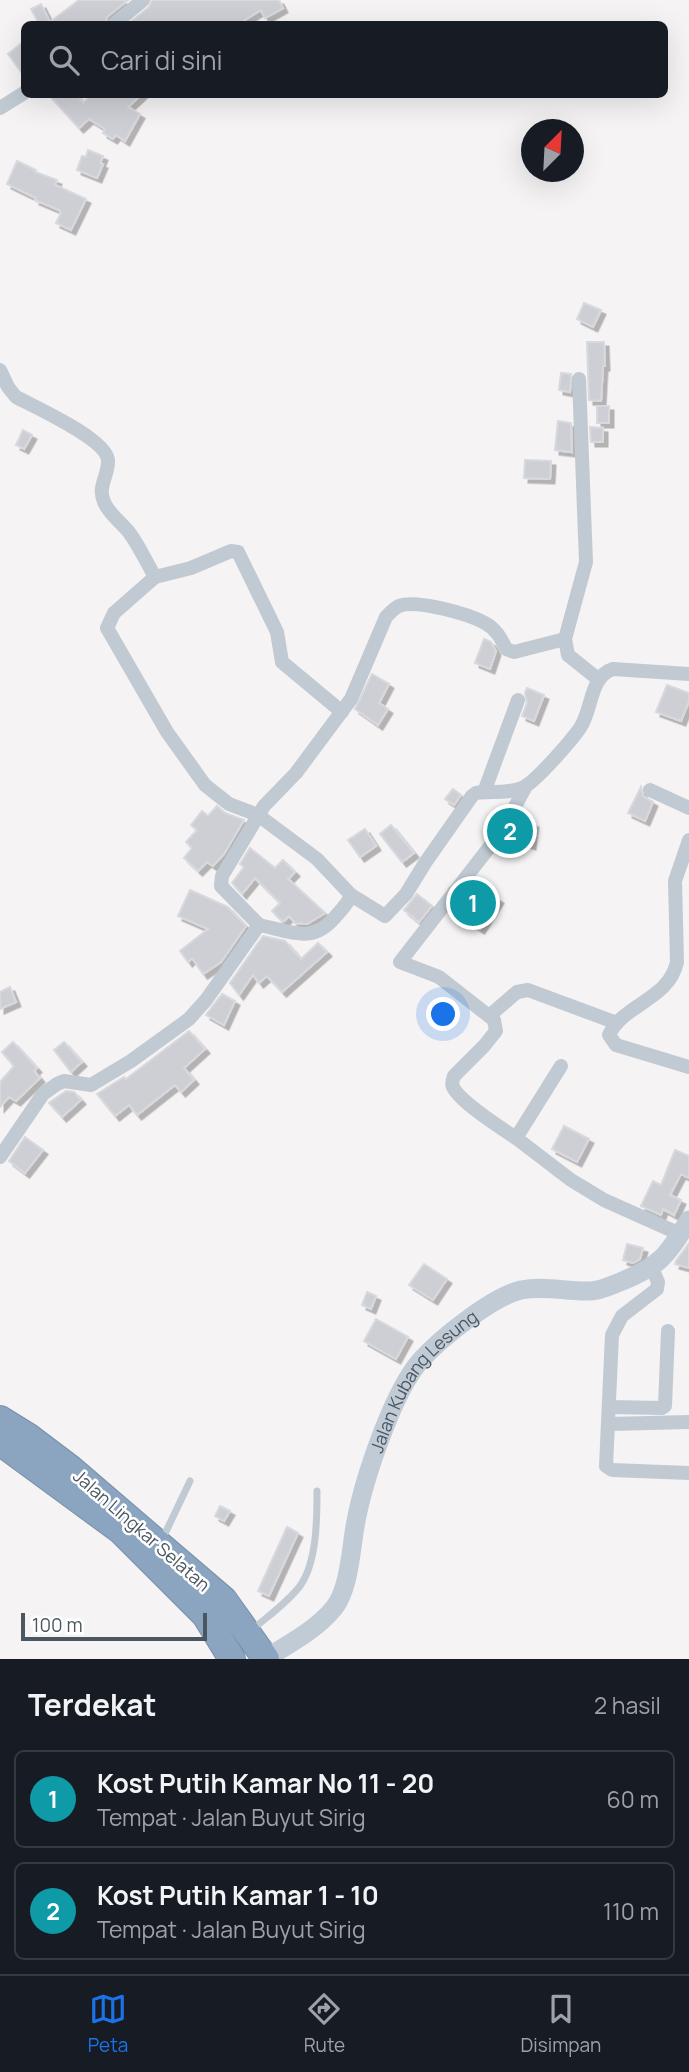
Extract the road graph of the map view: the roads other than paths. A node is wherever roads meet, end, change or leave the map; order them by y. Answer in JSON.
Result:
{"nodes":[{"id":1,"x":143,"y":0,"type":"edge"},
{"id":2,"x":118,"y":21,"type":"edge"},
{"id":3,"x":21,"y":95,"type":"edge"},
{"id":4,"x":0,"y":108,"type":"edge"},
{"id":5,"x":0,"y":370,"type":"edge"},
{"id":6,"x":579,"y":379,"type":"dead end"},
{"id":7,"x":155,"y":577,"type":"junction"},
{"id":8,"x":565,"y":639,"type":"junction"},
{"id":9,"x":689,"y":674,"type":"edge"},
{"id":10,"x":598,"y":679,"type":"junction"},
{"id":11,"x":518,"y":700,"type":"dead end"},
{"id":12,"x":342,"y":712,"type":"junction"},
{"id":13,"x":526,"y":786,"type":"junction"},
{"id":14,"x":650,"y":790,"type":"dead end"},
{"id":15,"x":484,"y":792,"type":"junction"},
{"id":16,"x":689,"y":808,"type":"edge"},
{"id":17,"x":258,"y":816,"type":"junction"},
{"id":18,"x":689,"y":840,"type":"edge"},
{"id":19,"x":454,"y":892,"type":"junction"},
{"id":20,"x":351,"y":895,"type":"junction"},
{"id":21,"x":471,"y":907,"type":"dead end"},
{"id":22,"x":259,"y":925,"type":"junction"},
{"id":23,"x":489,"y":1016,"type":"junction"},
{"id":24,"x":617,"y":1024,"type":"junction"},
{"id":25,"x":561,"y":1066,"type":"dead end"},
{"id":26,"x":689,"y":1067,"type":"edge"},
{"id":27,"x":516,"y":1138,"type":"junction"},
{"id":28,"x":0,"y":1157,"type":"edge"},
{"id":29,"x":685,"y":1227,"type":"edge"},
{"id":30,"x":652,"y":1268,"type":"junction"},
{"id":31,"x":668,"y":1331,"type":"dead end"},
{"id":32,"x":610,"y":1407,"type":"junction"},
{"id":33,"x":0,"y":1419,"type":"edge"},
{"id":34,"x":689,"y":1422,"type":"edge"},
{"id":35,"x":609,"y":1424,"type":"junction"},
{"id":36,"x":0,"y":1442,"type":"edge"},
{"id":37,"x":689,"y":1473,"type":"edge"},
{"id":38,"x":190,"y":1481,"type":"dead end"},
{"id":39,"x":317,"y":1491,"type":"dead end"},
{"id":40,"x":160,"y":1544,"type":"junction"},
{"id":41,"x":249,"y":1633,"type":"junction"},
{"id":42,"x":232,"y":1659,"type":"edge"},
{"id":43,"x":266,"y":1659,"type":"edge"}],
"edges":[{"from":1,"to":2,"type":"street"},
{"from":3,"to":4,"type":"street"},
{"from":5,"to":7,"type":"street"},
{"from":6,"to":8,"type":"street"},
{"from":7,"to":12,"type":"street"},
{"from":7,"to":17,"type":"street"},
{"from":8,"to":10,"type":"street"},
{"from":8,"to":12,"type":"street"},
{"from":9,"to":10,"type":"street"},
{"from":10,"to":13,"type":"street"},
{"from":11,"to":15,"type":"street"},
{"from":12,"to":17,"type":"street"},
{"from":13,"to":15,"type":"street"},
{"from":13,"to":19,"type":"street"},
{"from":14,"to":16,"type":"street"},
{"from":15,"to":20,"type":"street"},
{"from":17,"to":20,"type":"street"},
{"from":17,"to":22,"type":"street"},
{"from":18,"to":24,"type":"street"},
{"from":19,"to":21,"type":"street"},
{"from":19,"to":23,"type":"street"},
{"from":20,"to":22,"type":"street"},
{"from":22,"to":28,"type":"street"},
{"from":23,"to":24,"type":"street"},
{"from":23,"to":27,"type":"street"},
{"from":24,"to":26,"type":"street"},
{"from":25,"to":27,"type":"street"},
{"from":27,"to":29,"type":"street"},
{"from":29,"to":30,"type":"street","name":"Jalan Kubang Lesung"},
{"from":30,"to":32,"type":"street"},
{"from":30,"to":43,"type":"street","name":"Jalan Kubang Lesung"},
{"from":31,"to":32,"type":"street"},
{"from":32,"to":35,"type":"street"},
{"from":33,"to":40,"type":"highway","name":"Jalan Lingkar Selatan"},
{"from":34,"to":35,"type":"street"},
{"from":35,"to":37,"type":"street"},
{"from":36,"to":42,"type":"highway","name":"Jalan Lingkar Selatan"},
{"from":38,"to":40,"type":"lane"},
{"from":39,"to":41,"type":"lane"},
{"from":40,"to":41,"type":"highway","name":"Jalan Lingkar Selatan"},
{"from":41,"to":43,"type":"highway","name":"Jalan Lingkar Selatan"}]}
